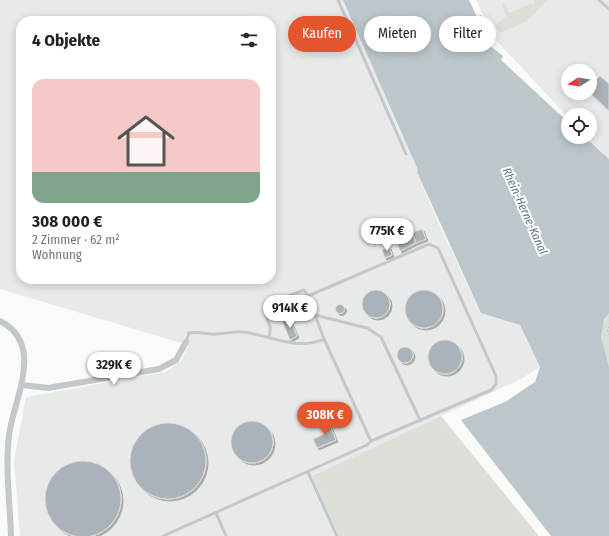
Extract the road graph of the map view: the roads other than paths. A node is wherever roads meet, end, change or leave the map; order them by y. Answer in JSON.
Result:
{"nodes":[{"id":1,"x":338,"y":0,"type":"edge"},
{"id":2,"x":599,"y":0,"type":"edge"},
{"id":3,"x":609,"y":10,"type":"edge"},
{"id":4,"x":406,"y":154,"type":"dead end"},
{"id":5,"x":308,"y":296,"type":"junction"},
{"id":6,"x":315,"y":315,"type":"junction"},
{"id":7,"x":0,"y":321,"type":"edge"},
{"id":8,"x":269,"y":338,"type":"junction"},
{"id":9,"x":324,"y":339,"type":"junction"},
{"id":10,"x":186,"y":342,"type":"joint"},
{"id":11,"x":22,"y":385,"type":"junction"},
{"id":12,"x":420,"y":420,"type":"junction"},
{"id":13,"x":370,"y":441,"type":"junction"},
{"id":14,"x":308,"y":472,"type":"junction"},
{"id":15,"x":216,"y":513,"type":"junction"},
{"id":16,"x":11,"y":536,"type":"edge"},
{"id":17,"x":164,"y":536,"type":"edge"},
{"id":18,"x":226,"y":536,"type":"edge"},
{"id":19,"x":337,"y":536,"type":"edge"}],
"edges":[{"from":1,"to":4,"type":"lane"},
{"from":2,"to":3,"type":"lane"},
{"from":5,"to":6,"type":"lane"},
{"from":5,"to":8,"type":"lane"},
{"from":5,"to":12,"type":"lane"},
{"from":6,"to":9,"type":"lane"},
{"from":6,"to":12,"type":"lane"},
{"from":7,"to":11,"type":"street"},
{"from":8,"to":9,"type":"lane"},
{"from":8,"to":10,"type":"lane"},
{"from":9,"to":13,"type":"lane"},
{"from":10,"to":11,"type":"street"},
{"from":11,"to":16,"type":"street"},
{"from":12,"to":13,"type":"lane"},
{"from":13,"to":14,"type":"lane"},
{"from":14,"to":15,"type":"lane"},
{"from":14,"to":19,"type":"lane"},
{"from":15,"to":17,"type":"lane"},
{"from":15,"to":18,"type":"lane"}]}
